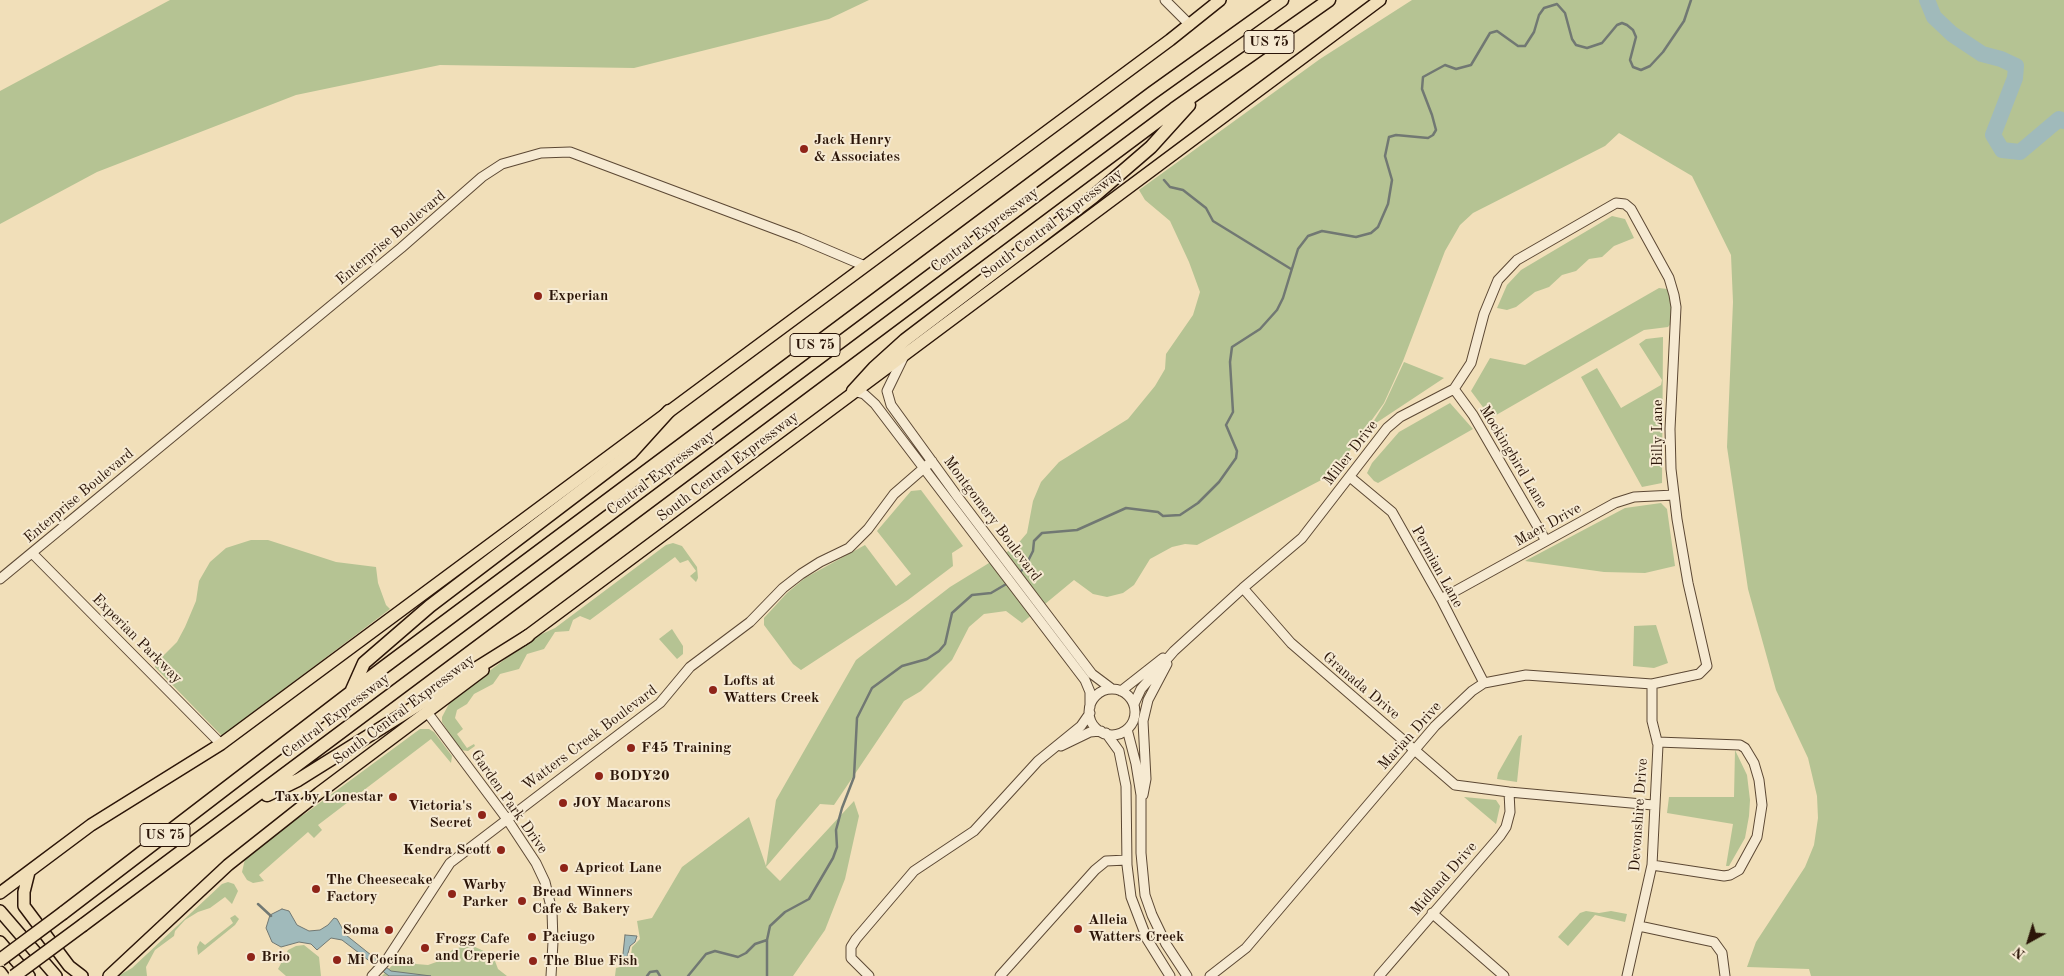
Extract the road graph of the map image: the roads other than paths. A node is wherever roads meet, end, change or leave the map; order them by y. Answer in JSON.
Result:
{"nodes":[{"id":1,"x":1164,"y":0,"type":"edge"},
{"id":2,"x":1220,"y":0,"type":"edge"},
{"id":3,"x":1282,"y":0,"type":"edge"},
{"id":4,"x":1329,"y":0,"type":"edge"},
{"id":5,"x":1380,"y":0,"type":"edge"},
{"id":6,"x":1190,"y":25,"type":"junction"},
{"id":7,"x":1209,"y":83,"type":"junction"},
{"id":8,"x":1625,"y":204,"type":"joint"},
{"id":9,"x":865,"y":266,"type":"junction"},
{"id":10,"x":906,"y":353,"type":"junction"},
{"id":11,"x":1454,"y":389,"type":"junction"},
{"id":12,"x":853,"y":391,"type":"junction"},
{"id":13,"x":669,"y":411,"type":"junction"},
{"id":14,"x":932,"y":461,"type":"junction"},
{"id":15,"x":923,"y":468,"type":"junction"},
{"id":16,"x":1350,"y":477,"type":"junction"},
{"id":17,"x":1674,"y":495,"type":"junction"},
{"id":18,"x":1546,"y":541,"type":"junction"},
{"id":19,"x":32,"y":554,"type":"junction"},
{"id":20,"x":0,"y":579,"type":"edge"},
{"id":21,"x":1243,"y":588,"type":"junction"},
{"id":22,"x":1440,"y":599,"type":"junction"},
{"id":23,"x":528,"y":636,"type":"junction"},
{"id":24,"x":1174,"y":650,"type":"junction"},
{"id":25,"x":1704,"y":671,"type":"joint"},
{"id":26,"x":1484,"y":683,"type":"junction"},
{"id":27,"x":1652,"y":684,"type":"junction"},
{"id":28,"x":1116,"y":690,"type":"junction"},
{"id":29,"x":351,"y":692,"type":"junction"},
{"id":30,"x":1134,"y":704,"type":"junction"},
{"id":31,"x":1090,"y":710,"type":"junction"},
{"id":32,"x":427,"y":712,"type":"junction"},
{"id":33,"x":1127,"y":729,"type":"junction"},
{"id":34,"x":1103,"y":732,"type":"junction"},
{"id":35,"x":1657,"y":742,"type":"junction"},
{"id":36,"x":221,"y":744,"type":"junction"},
{"id":37,"x":1415,"y":750,"type":"junction"},
{"id":38,"x":1043,"y":756,"type":"junction"},
{"id":39,"x":1509,"y":792,"type":"junction"},
{"id":40,"x":1141,"y":805,"type":"junction"},
{"id":41,"x":1653,"y":805,"type":"junction"},
{"id":42,"x":242,"y":806,"type":"junction"},
{"id":43,"x":507,"y":819,"type":"junction"},
{"id":44,"x":1127,"y":860,"type":"junction"},
{"id":45,"x":1652,"y":865,"type":"junction"},
{"id":46,"x":29,"y":872,"type":"junction"},
{"id":47,"x":14,"y":883,"type":"junction"},
{"id":48,"x":0,"y":884,"type":"edge"},
{"id":49,"x":0,"y":893,"type":"edge"},
{"id":50,"x":0,"y":911,"type":"edge"},
{"id":51,"x":1432,"y":913,"type":"junction"},
{"id":52,"x":1639,"y":926,"type":"junction"},
{"id":53,"x":0,"y":942,"type":"edge"},
{"id":54,"x":0,"y":960,"type":"edge"},
{"id":55,"x":0,"y":972,"type":"edge"},
{"id":56,"x":372,"y":975,"type":"edge"},
{"id":57,"x":3,"y":976,"type":"edge"},
{"id":58,"x":14,"y":976,"type":"edge"},
{"id":59,"x":29,"y":976,"type":"edge"},
{"id":60,"x":56,"y":976,"type":"edge"},
{"id":61,"x":82,"y":976,"type":"edge"},
{"id":62,"x":110,"y":976,"type":"edge"},
{"id":63,"x":551,"y":976,"type":"edge"},
{"id":64,"x":870,"y":976,"type":"edge"},
{"id":65,"x":1000,"y":976,"type":"edge"},
{"id":66,"x":1170,"y":976,"type":"edge"},
{"id":67,"x":1187,"y":976,"type":"edge"},
{"id":68,"x":1210,"y":976,"type":"edge"},
{"id":69,"x":1379,"y":976,"type":"edge"},
{"id":70,"x":1504,"y":976,"type":"edge"},
{"id":71,"x":1627,"y":976,"type":"edge"},
{"id":72,"x":1725,"y":976,"type":"edge"}],
"edges":[{"from":1,"to":6,"type":"street"},
{"from":2,"to":6,"type":"main road"},
{"from":3,"to":29,"type":"highway","name":"Central Expressway","number":"US 75"},
{"from":4,"to":7,"type":"highway","name":"Central Expressway","number":"US 75"},
{"from":5,"to":10,"type":"main road","name":"South Central Expressway"},
{"from":6,"to":9,"type":"main road"},
{"from":7,"to":12,"type":"highway"},
{"from":7,"to":42,"type":"highway","name":"Central Expressway","number":"US 75"},
{"from":8,"to":11,"type":"street","name":"Miller Drive"},
{"from":8,"to":17,"type":"street","name":"Billy Lane"},
{"from":9,"to":13,"type":"main road"},
{"from":9,"to":19,"type":"street","name":"Enterprise Boulevard"},
{"from":10,"to":12,"type":"main road","name":"South Central Expressway"},
{"from":10,"to":14,"type":"street","name":"Montgomery Boulevard"},
{"from":11,"to":16,"type":"street","name":"Miller Drive"},
{"from":11,"to":18,"type":"street","name":"Mockingbird Lane"},
{"from":12,"to":15,"type":"street","name":"Montgomery Boulevard"},
{"from":12,"to":23,"type":"main road","name":"South Central Expressway"},
{"from":13,"to":29,"type":"highway"},
{"from":13,"to":36,"type":"main road"},
{"from":14,"to":15,"type":"street","name":"Watters Creek Boulevard"},
{"from":14,"to":28,"type":"street","name":"Montgomery Boulevard"},
{"from":15,"to":31,"type":"street","name":"Montgomery Boulevard"},
{"from":15,"to":43,"type":"street","name":"Watters Creek Boulevard"},
{"from":16,"to":21,"type":"street","name":"Miller Drive"},
{"from":16,"to":22,"type":"street","name":"Permian Lane"},
{"from":17,"to":18,"type":"street","name":"Maer Drive"},
{"from":17,"to":25,"type":"street","name":"Billy Lane"},
{"from":18,"to":22,"type":"street","name":"Maer Drive"},
{"from":19,"to":20,"type":"street","name":"Enterprise Boulevard"},
{"from":19,"to":36,"type":"street","name":"Experian Parkway"},
{"from":21,"to":24,"type":"street","name":"Miller Drive"},
{"from":21,"to":37,"type":"street","name":"Granada Drive"},
{"from":22,"to":26,"type":"street","name":"Permian Lane"},
{"from":23,"to":32,"type":"main road","name":"South Central Expressway"},
{"from":23,"to":42,"type":"highway"},
{"from":24,"to":28,"type":"street","name":"Miller Drive"},
{"from":24,"to":30,"type":"street","name":"Miller Drive"},
{"from":24,"to":40,"type":"street"},
{"from":25,"to":27,"type":"street","name":"Marian Drive"},
{"from":26,"to":27,"type":"street","name":"Marian Drive"},
{"from":26,"to":37,"type":"street","name":"Marian Drive"},
{"from":27,"to":35,"type":"street","name":"Devonshire Drive"},
{"from":28,"to":30,"type":"street"},
{"from":28,"to":31,"type":"street"},
{"from":29,"to":54,"type":"highway","name":"Central Expressway","number":"US 75","bridge":true},
{"from":30,"to":33,"type":"street"},
{"from":31,"to":34,"type":"street"},
{"from":31,"to":38,"type":"street"},
{"from":32,"to":43,"type":"street","name":"Garden Park Drive"},
{"from":32,"to":62,"type":"main road","name":"South Central Expressway"},
{"from":33,"to":34,"type":"street"},
{"from":33,"to":40,"type":"street"},
{"from":34,"to":38,"type":"street"},
{"from":34,"to":44,"type":"street"},
{"from":35,"to":41,"type":"street","name":"Devonshire Drive"},
{"from":35,"to":45,"type":"street"},
{"from":36,"to":46,"type":"main road"},
{"from":37,"to":39,"type":"street","name":"Granada Drive"},
{"from":37,"to":68,"type":"street","name":"Marian Drive"},
{"from":38,"to":64,"type":"street"},
{"from":39,"to":41,"type":"street","name":"Granada Drive"},
{"from":39,"to":51,"type":"street","name":"Midland Drive"},
{"from":40,"to":67,"type":"street"},
{"from":41,"to":45,"type":"street","name":"Devonshire Drive"},
{"from":42,"to":58,"type":"highway","name":"Central Expressway","number":"US 75","bridge":true},
{"from":43,"to":56,"type":"street","name":"Watters Creek Boulevard"},
{"from":43,"to":63,"type":"street","name":"Garden Park Drive"},
{"from":44,"to":65,"type":"street"},
{"from":44,"to":66,"type":"street"},
{"from":45,"to":52,"type":"street","name":"Devonshire Drive"},
{"from":46,"to":47,"type":"main road"},
{"from":46,"to":61,"type":"main road"},
{"from":47,"to":48,"type":"main road"},
{"from":47,"to":49,"type":"main road"},
{"from":50,"to":60,"type":"main road"},
{"from":51,"to":69,"type":"street","name":"Midland Drive"},
{"from":51,"to":70,"type":"street"},
{"from":52,"to":71,"type":"street","name":"Devonshire Drive"},
{"from":52,"to":72,"type":"street"},
{"from":53,"to":59,"type":"main road"},
{"from":55,"to":57,"type":"main road"}]}
